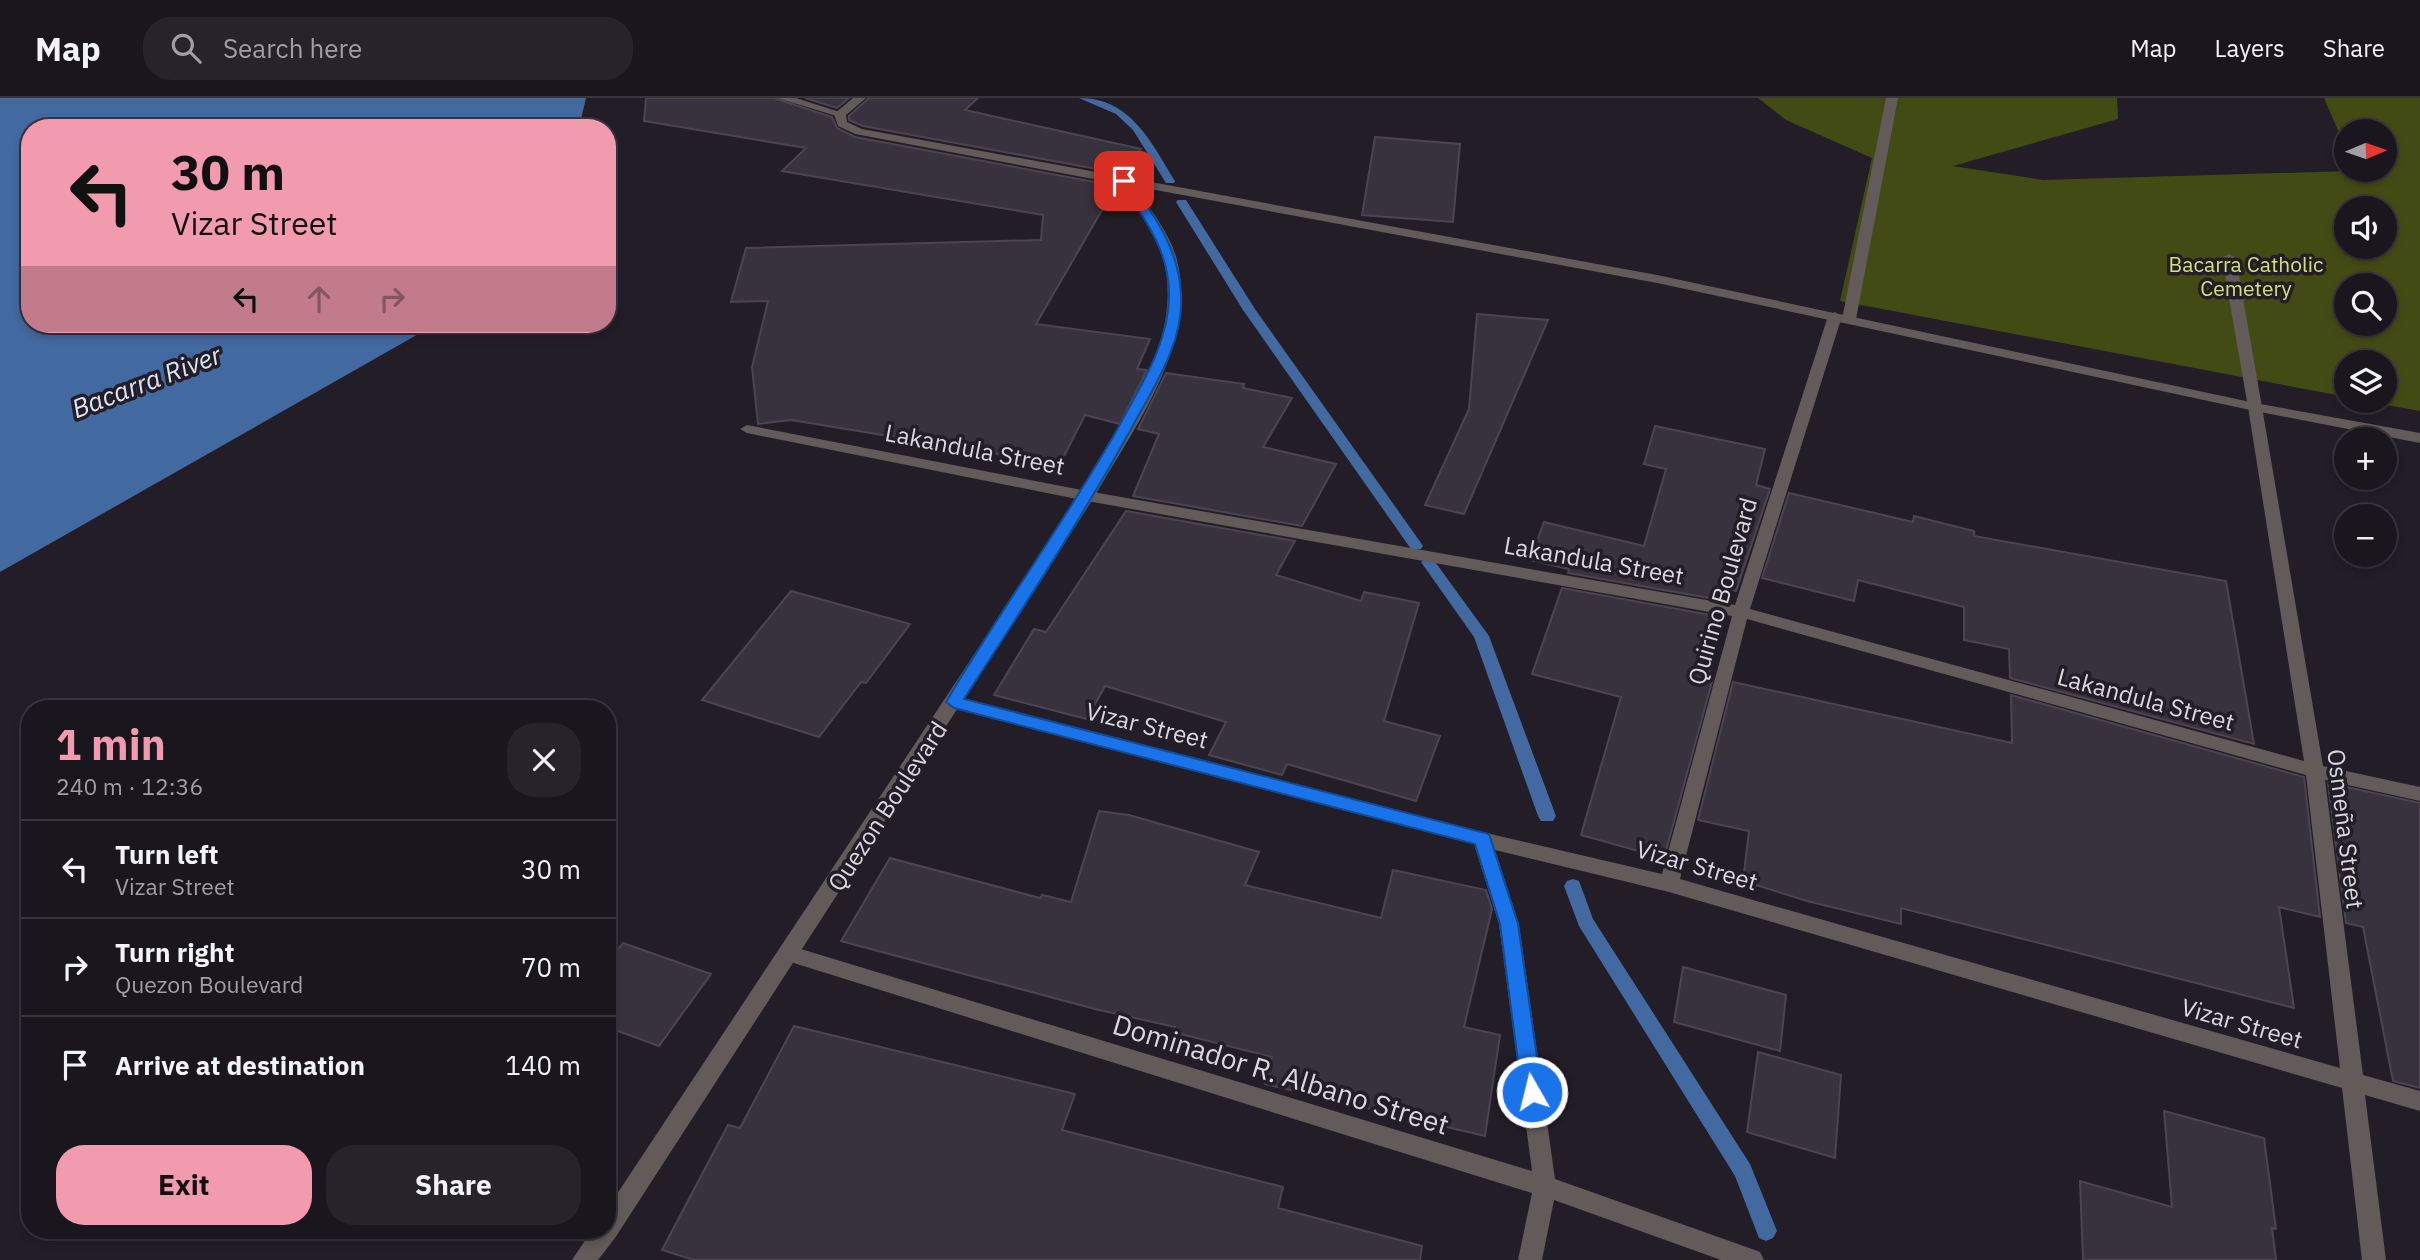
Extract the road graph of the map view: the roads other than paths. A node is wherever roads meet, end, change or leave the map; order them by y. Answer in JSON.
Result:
{"nodes":[{"id":1,"x":783,"y":98,"type":"edge"},
{"id":2,"x":860,"y":98,"type":"edge"},
{"id":3,"x":1892,"y":98,"type":"edge"},
{"id":4,"x":840,"y":114,"type":"junction"},
{"id":5,"x":1124,"y":181,"type":"junction"},
{"id":6,"x":2229,"y":258,"type":"dead end"},
{"id":7,"x":1842,"y":318,"type":"junction"},
{"id":8,"x":2255,"y":407,"type":"junction"},
{"id":9,"x":747,"y":429,"type":"dead end"},
{"id":10,"x":2420,"y":438,"type":"edge"},
{"id":11,"x":1087,"y":496,"type":"junction"},
{"id":12,"x":1741,"y":612,"type":"junction"},
{"id":13,"x":954,"y":702,"type":"junction"},
{"id":14,"x":2315,"y":771,"type":"junction"},
{"id":15,"x":2420,"y":794,"type":"edge"},
{"id":16,"x":1482,"y":839,"type":"junction"},
{"id":17,"x":1669,"y":884,"type":"junction"},
{"id":18,"x":791,"y":954,"type":"junction"},
{"id":19,"x":2351,"y":1082,"type":"junction"},
{"id":20,"x":2420,"y":1101,"type":"edge"},
{"id":21,"x":1545,"y":1186,"type":"junction"},
{"id":22,"x":616,"y":1216,"type":"edge"},
{"id":23,"x":600,"y":1239,"type":"edge"},
{"id":24,"x":584,"y":1260,"type":"edge"},
{"id":25,"x":1530,"y":1260,"type":"edge"},
{"id":26,"x":1752,"y":1260,"type":"edge"},
{"id":27,"x":2374,"y":1260,"type":"edge"}],
"edges":[{"from":1,"to":4,"type":"street"},
{"from":2,"to":4,"type":"street"},
{"from":3,"to":7,"type":"street","name":"Quirino Boulevard"},
{"from":4,"to":5,"type":"street"},
{"from":5,"to":7,"type":"street"},
{"from":5,"to":11,"type":"street","name":"Quezon Boulevard"},
{"from":6,"to":8,"type":"street","name":"Osmeña Street"},
{"from":7,"to":8,"type":"street"},
{"from":7,"to":12,"type":"street","name":"Quirino Boulevard"},
{"from":8,"to":10,"type":"street"},
{"from":8,"to":14,"type":"street","name":"Osmeña Street"},
{"from":9,"to":11,"type":"street","name":"Lakandula Street"},
{"from":11,"to":12,"type":"street","name":"Lakandula Street"},
{"from":11,"to":13,"type":"street","name":"Quezon Boulevard"},
{"from":12,"to":14,"type":"street","name":"Lakandula Street"},
{"from":12,"to":17,"type":"street","name":"Quirino Boulevard"},
{"from":13,"to":16,"type":"street","name":"Vizar Street"},
{"from":13,"to":18,"type":"street","name":"Quezon Boulevard"},
{"from":14,"to":15,"type":"street","name":"Lakandula Street"},
{"from":14,"to":19,"type":"street","name":"Osmeña Street"},
{"from":16,"to":17,"type":"street","name":"Vizar Street"},
{"from":16,"to":21,"type":"street"},
{"from":17,"to":19,"type":"street","name":"Vizar Street"},
{"from":18,"to":21,"type":"street","name":"Dominador R. Albano Street"},
{"from":18,"to":22,"type":"street","name":"Quezon Boulevard"},
{"from":19,"to":20,"type":"street","name":"Vizar Street"},
{"from":19,"to":27,"type":"street","name":"Osmeña Street"},
{"from":21,"to":25,"type":"street"},
{"from":21,"to":26,"type":"street","name":"Dominador R. Albano Street"},
{"from":23,"to":24,"type":"street","name":"Quezon Boulevard"}]}
